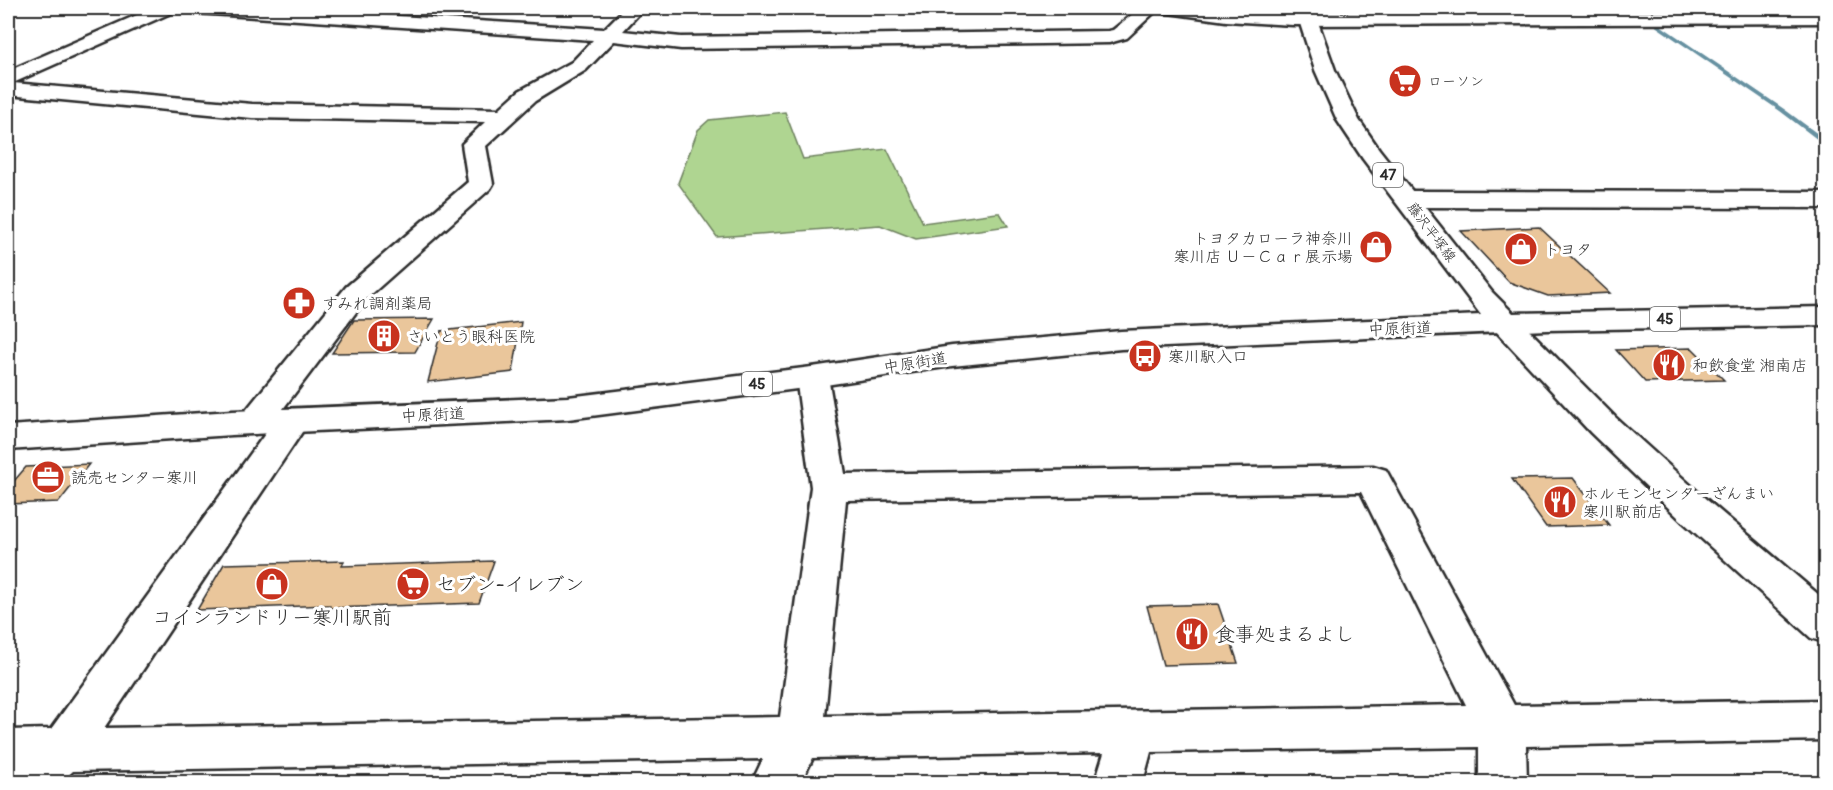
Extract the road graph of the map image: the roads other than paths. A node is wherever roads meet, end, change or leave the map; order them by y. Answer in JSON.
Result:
{"nodes":[{"id":1,"x":167,"y":8,"type":"edge"},
{"id":2,"x":195,"y":8,"type":"edge"},
{"id":3,"x":635,"y":8,"type":"edge"},
{"id":4,"x":1150,"y":8,"type":"edge"},
{"id":5,"x":1168,"y":8,"type":"edge"},
{"id":6,"x":324,"y":12,"type":"edge"},
{"id":7,"x":1306,"y":13,"type":"edge"},
{"id":8,"x":1648,"y":15,"type":"edge"},
{"id":9,"x":1826,"y":17,"type":"edge"},
{"id":10,"x":608,"y":35,"type":"junction"},
{"id":11,"x":8,"y":78,"type":"edge"},
{"id":12,"x":8,"y":88,"type":"edge"},
{"id":13,"x":505,"y":116,"type":"junction"},
{"id":14,"x":1408,"y":200,"type":"junction"},
{"id":15,"x":1826,"y":200,"type":"edge"},
{"id":16,"x":1826,"y":316,"type":"edge"},
{"id":17,"x":1505,"y":323,"type":"junction"},
{"id":18,"x":812,"y":377,"type":"junction"},
{"id":19,"x":274,"y":421,"type":"junction"},
{"id":20,"x":8,"y":438,"type":"edge"},
{"id":21,"x":829,"y":487,"type":"junction"},
{"id":22,"x":1826,"y":626,"type":"edge"},
{"id":23,"x":1826,"y":720,"type":"edge"},
{"id":24,"x":1502,"y":726,"type":"junction"},
{"id":25,"x":1133,"y":732,"type":"junction"},
{"id":26,"x":800,"y":738,"type":"junction"},
{"id":27,"x":63,"y":750,"type":"junction"},
{"id":28,"x":8,"y":751,"type":"edge"},
{"id":29,"x":27,"y":783,"type":"edge"},
{"id":30,"x":776,"y":783,"type":"edge"},
{"id":31,"x":1119,"y":783,"type":"edge"},
{"id":32,"x":1503,"y":783,"type":"edge"}],
"edges":[{"from":1,"to":11,"type":"street"},
{"from":2,"to":6,"type":"street"},
{"from":3,"to":10,"type":"street"},
{"from":4,"to":10,"type":"street"},
{"from":5,"to":7,"type":"street"},
{"from":6,"to":10,"type":"street"},
{"from":7,"to":8,"type":"street"},
{"from":7,"to":14,"type":"street","name":"藤沢平塚線","number":"47"},
{"from":8,"to":9,"type":"street"},
{"from":10,"to":13,"type":"street"},
{"from":12,"to":13,"type":"street"},
{"from":13,"to":19,"type":"street"},
{"from":14,"to":15,"type":"street"},
{"from":14,"to":17,"type":"street","name":"藤沢平塚線","number":"47"},
{"from":16,"to":17,"type":"street","name":"中原街道","number":"45"},
{"from":17,"to":18,"type":"street","name":"中原街道","number":"45"},
{"from":17,"to":22,"type":"street","name":"藤沢平塚線"},
{"from":18,"to":19,"type":"street","name":"中原街道","number":"45"},
{"from":18,"to":21,"type":"street"},
{"from":19,"to":20,"type":"street","name":"中原街道","number":"45"},
{"from":19,"to":27,"type":"street"},
{"from":21,"to":24,"type":"street"},
{"from":21,"to":26,"type":"street"},
{"from":23,"to":24,"type":"street"},
{"from":24,"to":25,"type":"street"},
{"from":24,"to":32,"type":"street"},
{"from":25,"to":26,"type":"street"},
{"from":25,"to":31,"type":"street"},
{"from":26,"to":27,"type":"street"},
{"from":26,"to":30,"type":"street"},
{"from":27,"to":28,"type":"street"},
{"from":27,"to":29,"type":"street"}]}
